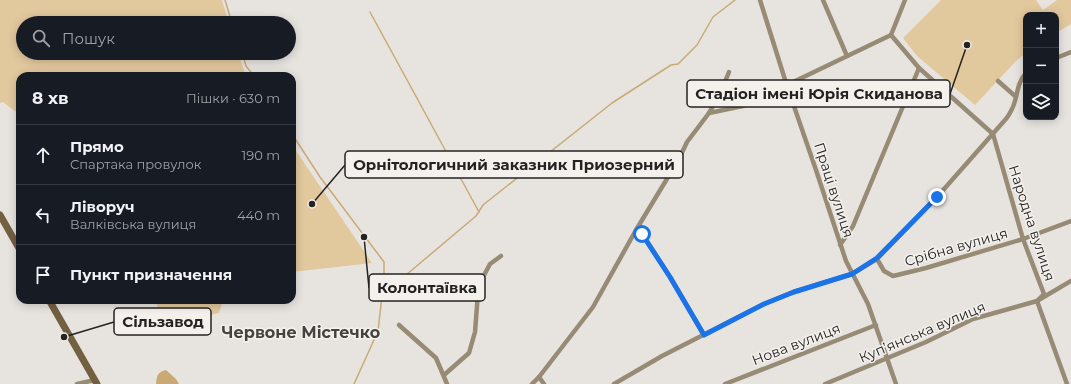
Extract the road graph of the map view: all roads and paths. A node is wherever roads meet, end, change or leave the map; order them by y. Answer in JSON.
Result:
{"nodes":[{"id":1,"x":760,"y":0,"type":"edge"},
{"id":2,"x":823,"y":0,"type":"edge"},
{"id":3,"x":905,"y":0,"type":"edge"},
{"id":4,"x":890,"y":34,"type":"junction"},
{"id":5,"x":1071,"y":52,"type":"edge"},
{"id":6,"x":847,"y":56,"type":"junction"},
{"id":7,"x":1059,"y":57,"type":"edge"},
{"id":8,"x":918,"y":68,"type":"junction"},
{"id":9,"x":729,"y":72,"type":"dead end"},
{"id":10,"x":1023,"y":76,"type":"edge"},
{"id":11,"x":998,"y":81,"type":"dead end"},
{"id":12,"x":787,"y":86,"type":"junction"},
{"id":13,"x":1016,"y":96,"type":"junction"},
{"id":14,"x":710,"y":113,"type":"junction"},
{"id":15,"x":993,"y":134,"type":"junction"},
{"id":16,"x":0,"y":215,"type":"edge"},
{"id":17,"x":1071,"y":221,"type":"edge"},
{"id":18,"x":636,"y":230,"type":"junction"},
{"id":19,"x":1023,"y":239,"type":"junction"},
{"id":20,"x":16,"y":243,"type":"edge"},
{"id":21,"x":840,"y":245,"type":"junction"},
{"id":22,"x":501,"y":256,"type":"dead end"},
{"id":23,"x":877,"y":258,"type":"junction"},
{"id":24,"x":852,"y":274,"type":"junction"},
{"id":25,"x":1071,"y":281,"type":"edge"},
{"id":26,"x":1037,"y":301,"type":"junction"},
{"id":27,"x":51,"y":304,"type":"edge"},
{"id":28,"x":399,"y":324,"type":"dead end"},
{"id":29,"x":876,"y":325,"type":"junction"},
{"id":30,"x":704,"y":335,"type":"junction"},
{"id":31,"x":886,"y":358,"type":"junction"},
{"id":32,"x":444,"y":375,"type":"junction"},
{"id":33,"x":539,"y":377,"type":"junction"},
{"id":34,"x":96,"y":382,"type":"edge"},
{"id":35,"x":77,"y":384,"type":"edge"},
{"id":36,"x":447,"y":384,"type":"edge"},
{"id":37,"x":532,"y":384,"type":"edge"},
{"id":38,"x":544,"y":384,"type":"edge"},
{"id":39,"x":614,"y":384,"type":"edge"},
{"id":40,"x":725,"y":384,"type":"edge"},
{"id":41,"x":825,"y":384,"type":"edge"},
{"id":42,"x":896,"y":384,"type":"edge"},
{"id":43,"x":1067,"y":384,"type":"edge"}],
"edges":[{"from":1,"to":12,"type":"street","name":"Праці вулиця"},
{"from":2,"to":6,"type":"street"},
{"from":3,"to":4,"type":"street"},
{"from":4,"to":6,"type":"street"},
{"from":4,"to":8,"type":"street"},
{"from":5,"to":7,"type":"street"},
{"from":6,"to":12,"type":"street"},
{"from":8,"to":15,"type":"street"},
{"from":8,"to":21,"type":"street"},
{"from":9,"to":14,"type":"street"},
{"from":10,"to":13,"type":"street"},
{"from":11,"to":13,"type":"street"},
{"from":12,"to":14,"type":"street"},
{"from":12,"to":21,"type":"street","name":"Праці вулиця"},
{"from":13,"to":15,"type":"street"},
{"from":14,"to":18,"type":"street"},
{"from":15,"to":19,"type":"street","name":"Народна вулиця"},
{"from":15,"to":23,"type":"street"},
{"from":16,"to":20,"type":"main road"},
{"from":17,"to":19,"type":"street","name":"Срібна вулиця"},
{"from":18,"to":30,"type":"street"},
{"from":18,"to":33,"type":"street"},
{"from":19,"to":23,"type":"street","name":"Срібна вулиця"},
{"from":19,"to":26,"type":"street","name":"Народна вулиця"},
{"from":21,"to":24,"type":"street","name":"Праці вулиця"},
{"from":22,"to":32,"type":"street"},
{"from":23,"to":24,"type":"street"},
{"from":24,"to":29,"type":"street","name":"Праці вулиця"},
{"from":24,"to":30,"type":"street"},
{"from":25,"to":26,"type":"street","name":"Куп’янська вулиця"},
{"from":26,"to":31,"type":"street","name":"Куп’янська вулиця"},
{"from":26,"to":43,"type":"street","name":"Народна вулиця"},
{"from":27,"to":34,"type":"main road"},
{"from":28,"to":32,"type":"street"},
{"from":29,"to":31,"type":"street","name":"Праці вулиця"},
{"from":29,"to":40,"type":"street","name":"Нова вулиця"},
{"from":30,"to":39,"type":"street"},
{"from":31,"to":41,"type":"street","name":"Куп’янська вулиця"},
{"from":31,"to":42,"type":"street","name":"Праці вулиця"},
{"from":32,"to":36,"type":"street"},
{"from":33,"to":37,"type":"street"},
{"from":33,"to":38,"type":"street"},
{"from":34,"to":35,"type":"street"}]}
